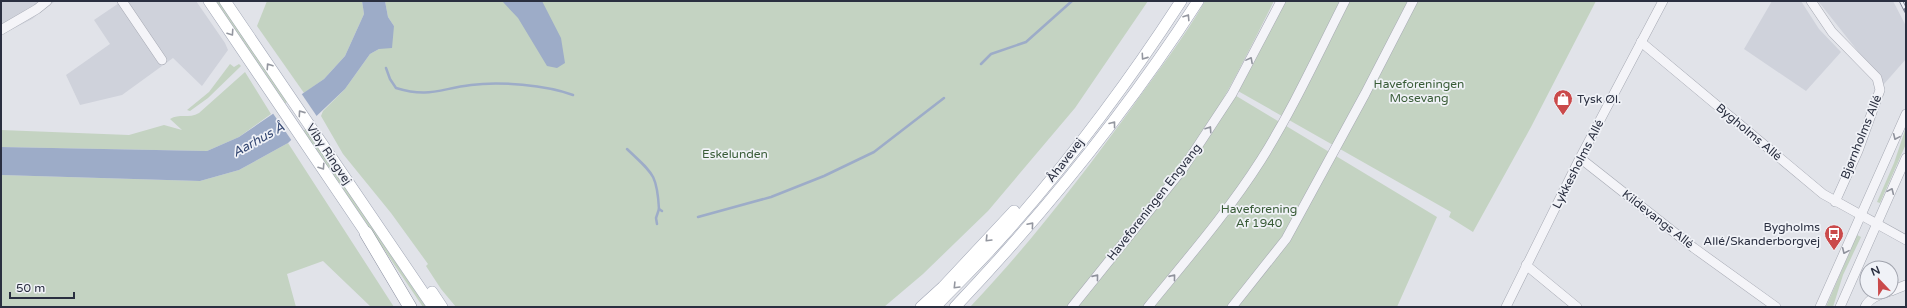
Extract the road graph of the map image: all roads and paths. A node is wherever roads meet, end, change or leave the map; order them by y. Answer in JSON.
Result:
{"nodes":[{"id":1,"x":47,"y":1,"type":"edge"},
{"id":2,"x":122,"y":1,"type":"edge"},
{"id":3,"x":210,"y":1,"type":"edge"},
{"id":4,"x":225,"y":1,"type":"edge"},
{"id":5,"x":1181,"y":1,"type":"edge"},
{"id":6,"x":1198,"y":1,"type":"edge"},
{"id":7,"x":1281,"y":1,"type":"edge"},
{"id":8,"x":1346,"y":1,"type":"edge"},
{"id":9,"x":1412,"y":1,"type":"edge"},
{"id":10,"x":1663,"y":1,"type":"edge"},
{"id":11,"x":1811,"y":1,"type":"edge"},
{"id":12,"x":1,"y":30,"type":"edge"},
{"id":13,"x":1641,"y":42,"type":"junction"},
{"id":14,"x":162,"y":60,"type":"dead end"},
{"id":15,"x":1906,"y":114,"type":"edge"},
{"id":16,"x":1081,"y":140,"type":"junction"},
{"id":17,"x":1580,"y":158,"type":"junction"},
{"id":18,"x":1906,"y":158,"type":"edge"},
{"id":19,"x":340,"y":170,"type":"junction"},
{"id":20,"x":1835,"y":202,"type":"junction"},
{"id":21,"x":1861,"y":216,"type":"junction"},
{"id":22,"x":1877,"y":224,"type":"junction"},
{"id":23,"x":366,"y":232,"type":"junction"},
{"id":24,"x":1906,"y":240,"type":"edge"},
{"id":25,"x":1005,"y":254,"type":"junction"},
{"id":26,"x":1526,"y":265,"type":"junction"},
{"id":27,"x":410,"y":307,"type":"edge"},
{"id":28,"x":417,"y":307,"type":"edge"},
{"id":29,"x":433,"y":307,"type":"edge"},
{"id":30,"x":442,"y":307,"type":"edge"},
{"id":31,"x":921,"y":307,"type":"edge"},
{"id":32,"x":935,"y":307,"type":"edge"},
{"id":33,"x":956,"y":307,"type":"edge"},
{"id":34,"x":965,"y":307,"type":"edge"},
{"id":35,"x":1072,"y":307,"type":"edge"},
{"id":36,"x":1148,"y":307,"type":"edge"},
{"id":37,"x":1232,"y":307,"type":"edge"},
{"id":38,"x":1506,"y":307,"type":"edge"},
{"id":39,"x":1577,"y":307,"type":"edge"},
{"id":40,"x":1776,"y":307,"type":"edge"},
{"id":41,"x":1820,"y":307,"type":"edge"},
{"id":42,"x":1840,"y":307,"type":"edge"}],
"edges":[{"from":1,"to":12,"type":"street"},
{"from":2,"to":14,"type":"street"},
{"from":3,"to":23,"type":"main road","name":"Viby Ringvej","one_way":true},
{"from":19,"to":4,"type":"main road","name":"Viby Ringvej","one_way":true},
{"from":5,"to":16,"type":"main road","name":"Åhavevej","one_way":true},
{"from":25,"to":6,"type":"main road","name":"Åhavevej","one_way":true},
{"from":35,"to":7,"type":"street","name":"Haveforeningen Engvang","one_way":true},
{"from":36,"to":8,"type":"street","one_way":true},
{"from":9,"to":37,"type":"street"},
{"from":10,"to":13,"type":"street","name":"Lykkesholms Allé"},
{"from":11,"to":20,"type":"street","name":"Bjørnholms Allé"},
{"from":13,"to":17,"type":"street","name":"Lykkesholms Allé"},
{"from":13,"to":20,"type":"street","name":"Bygholms Allé"},
{"from":15,"to":21,"type":"street","one_way":true},
{"from":16,"to":31,"type":"main road","one_way":true},
{"from":16,"to":32,"type":"main road","name":"Åhavevej","one_way":true},
{"from":17,"to":26,"type":"street","name":"Lykkesholms Allé"},
{"from":17,"to":40,"type":"street","name":"Kildevangs Allé"},
{"from":22,"to":18,"type":"street","one_way":true},
{"from":19,"to":29,"type":"main road","name":"Viby Ringvej"},
{"from":19,"to":30,"type":"main road"},
{"from":20,"to":21,"type":"street","name":"Bygholms Allé"},
{"from":21,"to":22,"type":"street","name":"Bygholms Allé"},
{"from":21,"to":41,"type":"street","one_way":true},
{"from":22,"to":24,"type":"street","name":"Bygholms Allé"},
{"from":22,"to":42,"type":"street"},
{"from":23,"to":27,"type":"highway"},
{"from":23,"to":28,"type":"main road","name":"Viby Ringvej"},
{"from":25,"to":33,"type":"main road","name":"Åhavevej"},
{"from":25,"to":34,"type":"main road"},
{"from":26,"to":38,"type":"street","name":"Lykkesholms Allé"},
{"from":26,"to":39,"type":"street"}]}
